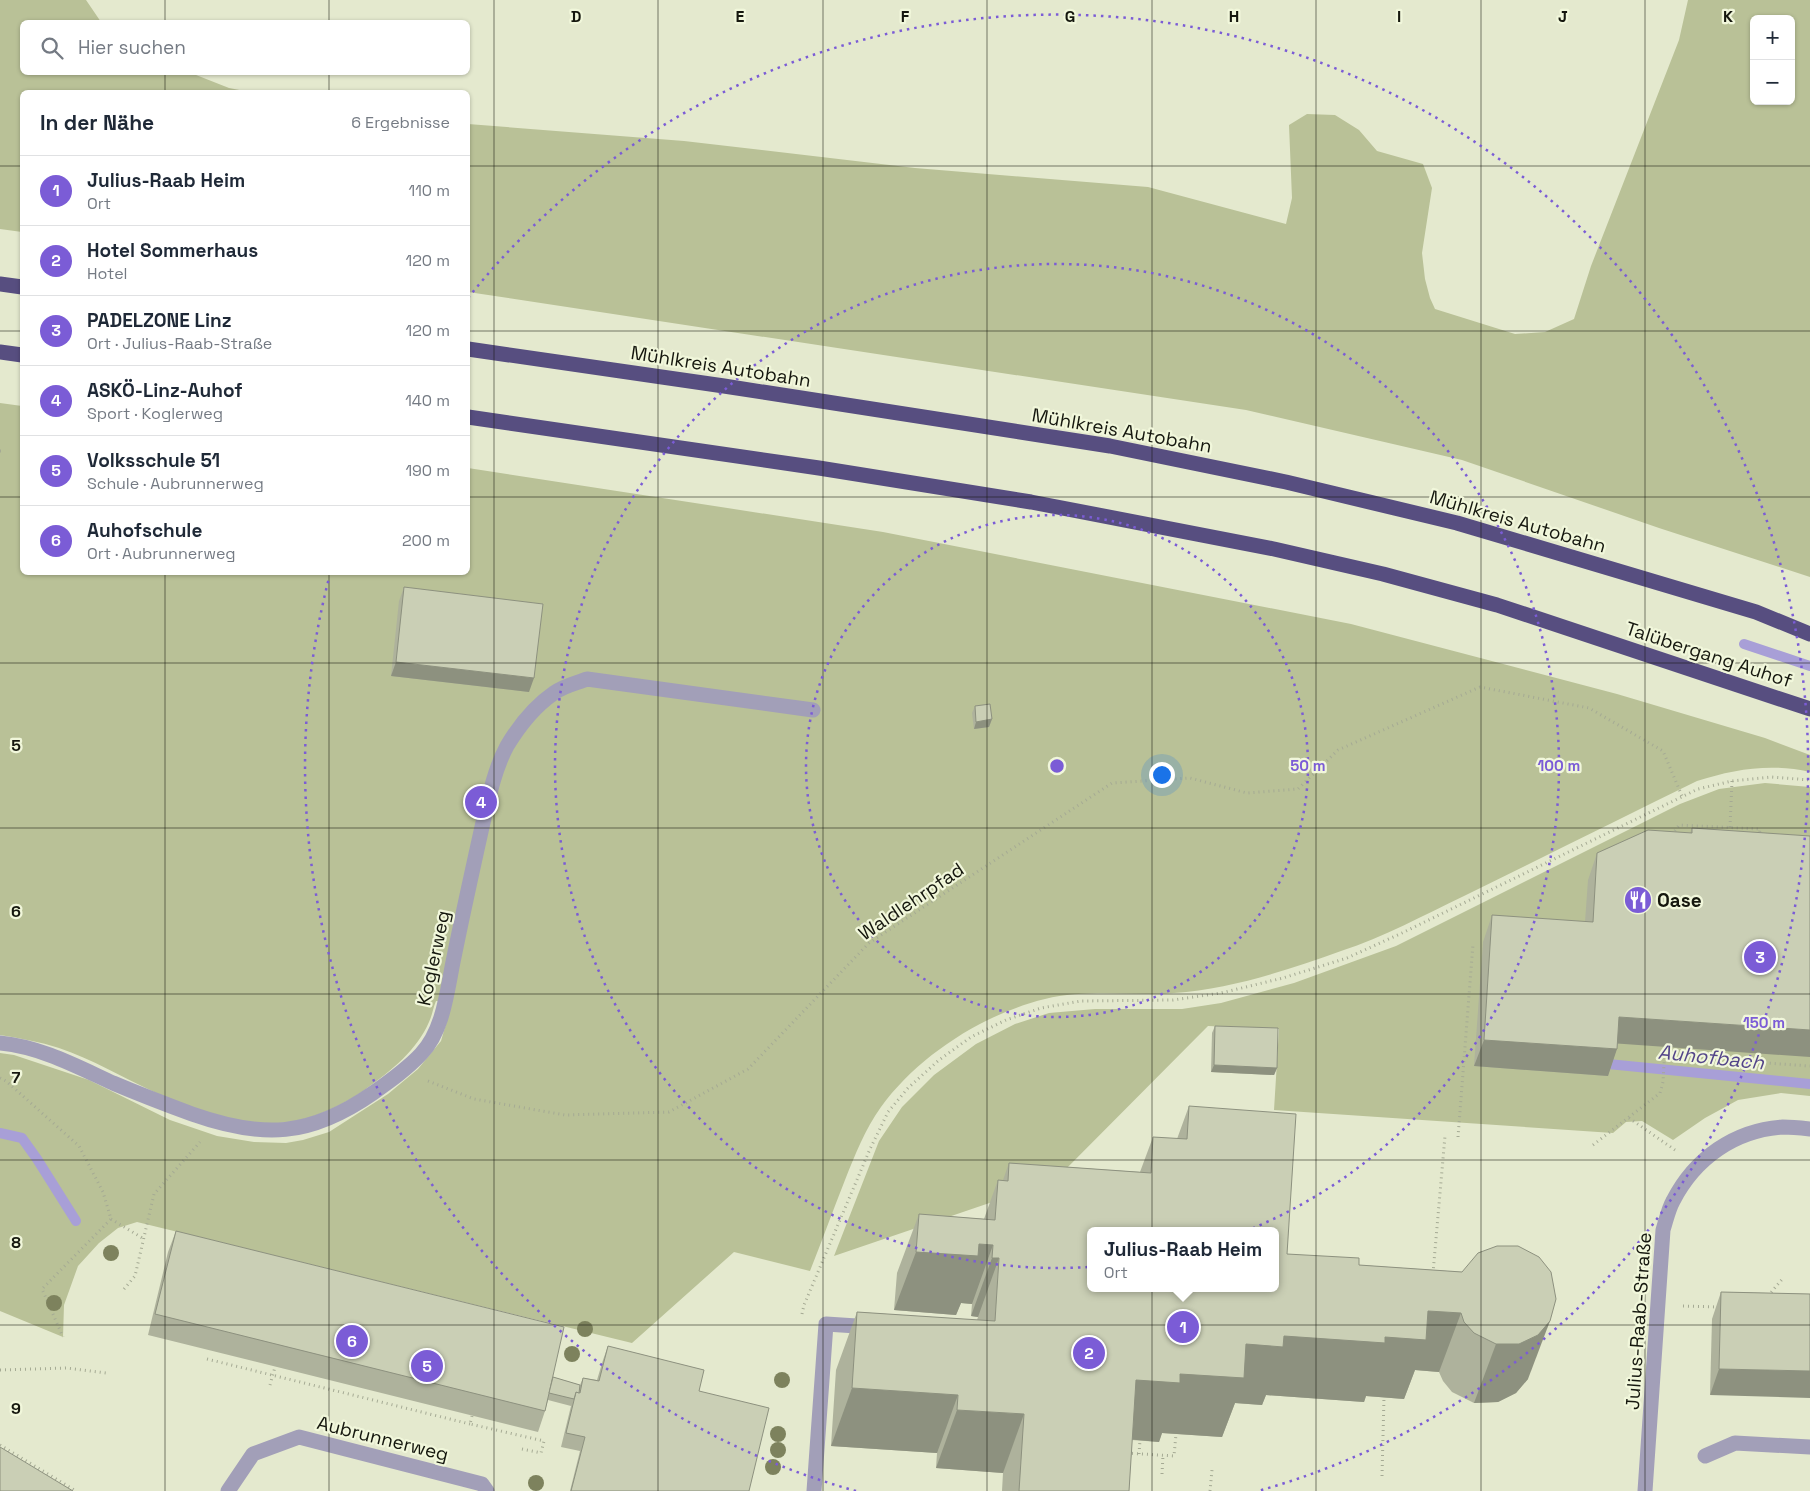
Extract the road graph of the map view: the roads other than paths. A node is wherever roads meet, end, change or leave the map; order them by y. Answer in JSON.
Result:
{"nodes":[{"id":1,"x":0,"y":284,"type":"edge"},
{"id":2,"x":20,"y":287,"type":"edge"},
{"id":3,"x":470,"y":349,"type":"edge"},
{"id":4,"x":0,"y":352,"type":"edge"},
{"id":5,"x":20,"y":355,"type":"edge"},
{"id":6,"x":470,"y":417,"type":"edge"},
{"id":7,"x":1810,"y":634,"type":"edge"},
{"id":8,"x":1810,"y":709,"type":"edge"},
{"id":9,"x":813,"y":710,"type":"dead end"},
{"id":10,"x":0,"y":1043,"type":"edge"},
{"id":11,"x":1810,"y":1129,"type":"edge"},
{"id":12,"x":883,"y":1328,"type":"edge"},
{"id":13,"x":1810,"y":1448,"type":"edge"},
{"id":14,"x":1705,"y":1456,"type":"dead end"},
{"id":15,"x":228,"y":1491,"type":"edge"},
{"id":16,"x":487,"y":1491,"type":"edge"},
{"id":17,"x":814,"y":1491,"type":"edge"},
{"id":18,"x":1645,"y":1491,"type":"edge"}],
"edges":[{"from":1,"to":2,"type":"highway"},
{"from":3,"to":7,"type":"highway","name":"Mühlkreis Autobahn"},
{"from":4,"to":5,"type":"highway"},
{"from":6,"to":8,"type":"highway","name":"Talübergang Auhof"},
{"from":9,"to":10,"type":"street","name":"Koglerweg"},
{"from":11,"to":18,"type":"street","name":"Julius-Raab-Straße"},
{"from":12,"to":17,"type":"street"},
{"from":13,"to":14,"type":"street"},
{"from":15,"to":16,"type":"street","name":"Aubrunnerweg"}]}
